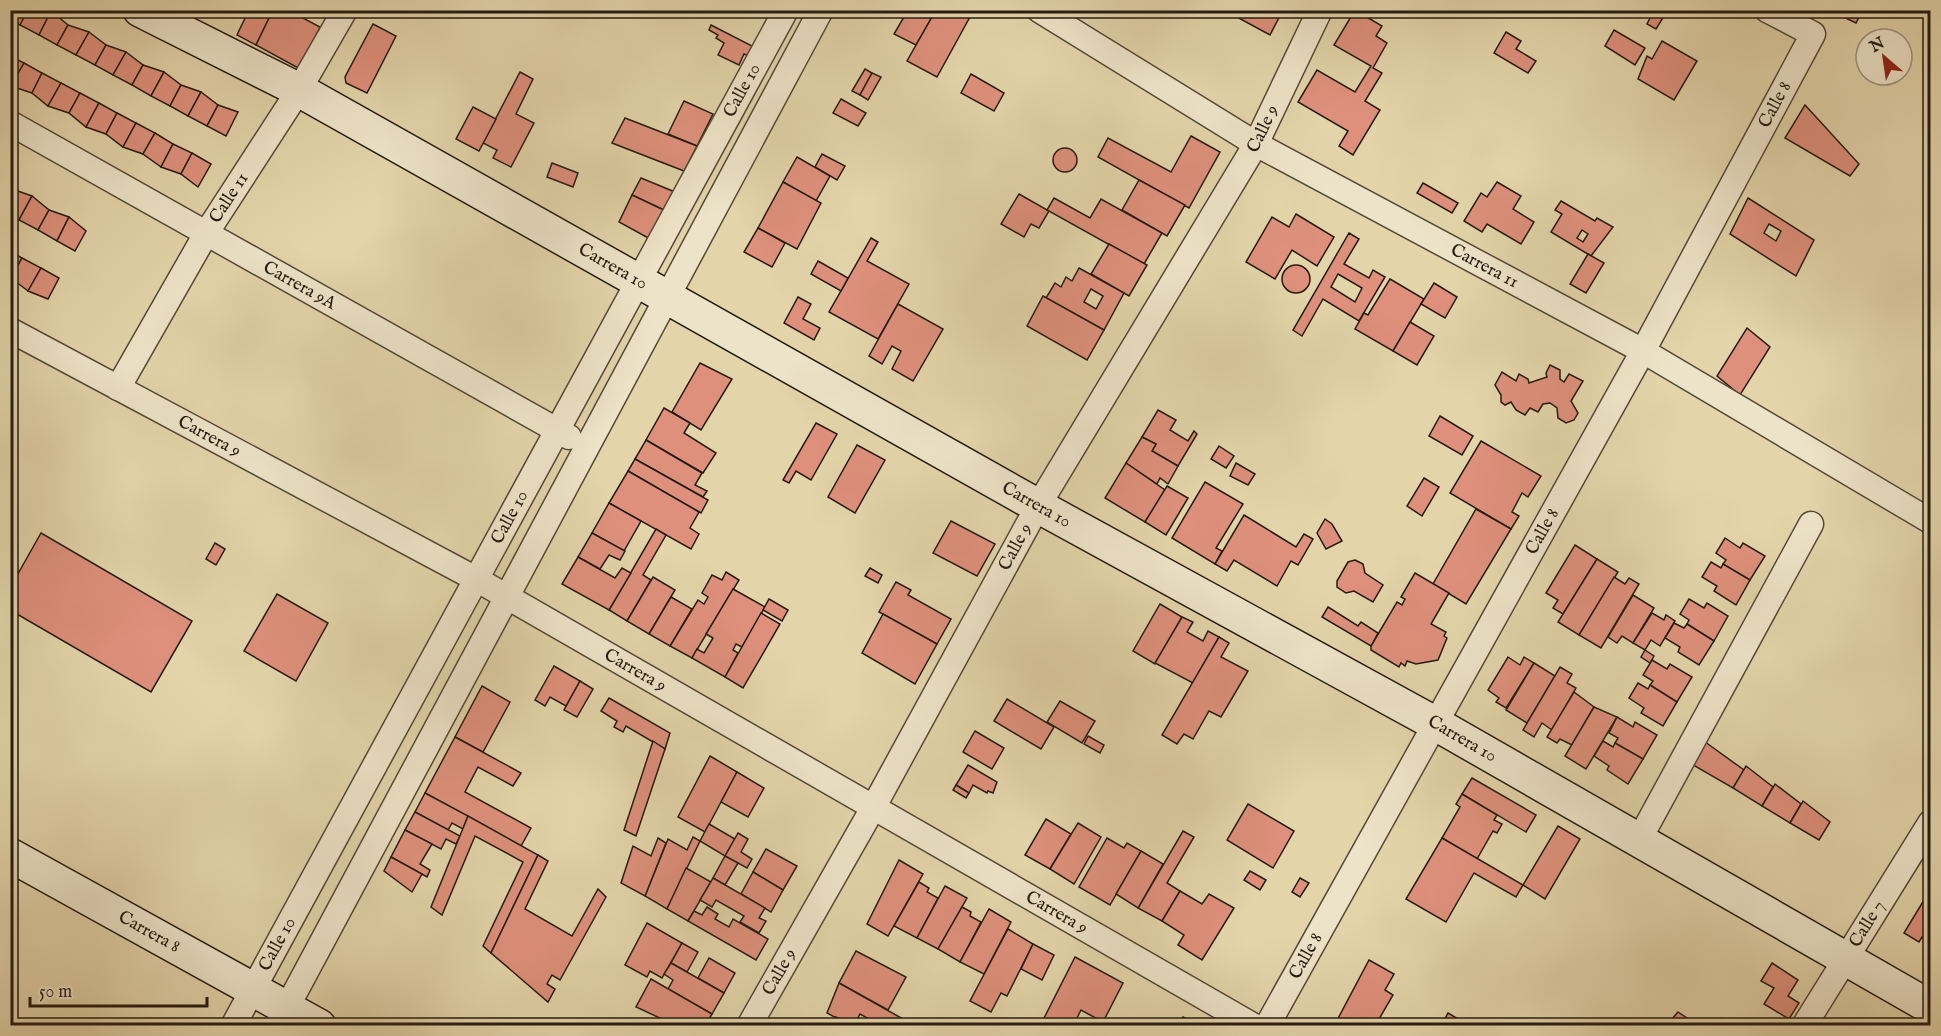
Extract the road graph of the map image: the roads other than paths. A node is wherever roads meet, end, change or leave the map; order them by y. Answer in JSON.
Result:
{"nodes":[{"id":1,"x":140,"y":10,"type":"edge"},
{"id":2,"x":345,"y":10,"type":"edge"},
{"id":3,"x":786,"y":10,"type":"edge"},
{"id":4,"x":821,"y":10,"type":"edge"},
{"id":5,"x":1039,"y":10,"type":"edge"},
{"id":6,"x":1320,"y":10,"type":"edge"},
{"id":7,"x":1767,"y":10,"type":"edge"},
{"id":8,"x":299,"y":90,"type":"junction"},
{"id":9,"x":10,"y":123,"type":"edge"},
{"id":10,"x":1256,"y":144,"type":"junction"},
{"id":11,"x":207,"y":232,"type":"junction"},
{"id":12,"x":638,"y":282,"type":"junction"},
{"id":13,"x":667,"y":298,"type":"junction"},
{"id":14,"x":10,"y":330,"type":"edge"},
{"id":15,"x":1643,"y":351,"type":"junction"},
{"id":16,"x":118,"y":388,"type":"junction"},
{"id":17,"x":558,"y":429,"type":"junction"},
{"id":18,"x":586,"y":448,"type":"junction"},
{"id":19,"x":1038,"y":506,"type":"junction"},
{"id":20,"x":1930,"y":521,"type":"edge"},
{"id":21,"x":1811,"y":524,"type":"dead end"},
{"id":22,"x":476,"y":579,"type":"junction"},
{"id":23,"x":507,"y":597,"type":"junction"},
{"id":24,"x":1436,"y":723,"type":"junction"},
{"id":25,"x":873,"y":808,"type":"junction"},
{"id":26,"x":1930,"y":823,"type":"edge"},
{"id":27,"x":1640,"y":840,"type":"junction"},
{"id":28,"x":10,"y":855,"type":"edge"},
{"id":29,"x":1845,"y":960,"type":"junction"},
{"id":30,"x":252,"y":990,"type":"junction"},
{"id":31,"x":1930,"y":1007,"type":"edge"},
{"id":32,"x":282,"y":1017,"type":"edge"},
{"id":33,"x":233,"y":1026,"type":"edge"},
{"id":34,"x":319,"y":1026,"type":"edge"},
{"id":35,"x":749,"y":1026,"type":"edge"},
{"id":36,"x":1254,"y":1026,"type":"edge"},
{"id":37,"x":1267,"y":1026,"type":"edge"},
{"id":38,"x":1804,"y":1026,"type":"edge"}],
"edges":[{"from":1,"to":8,"type":"street","name":"Carrera 10"},
{"from":2,"to":8,"type":"street","name":"Calle 11"},
{"from":3,"to":12,"type":"street","name":"Calle 10"},
{"from":4,"to":13,"type":"street","name":"Calle 10"},
{"from":5,"to":10,"type":"street","name":"Carrera 11"},
{"from":6,"to":10,"type":"street","name":"Calle 9"},
{"from":7,"to":15,"type":"street","name":"Calle 8"},
{"from":8,"to":11,"type":"street","name":"Calle 11"},
{"from":8,"to":12,"type":"street","name":"Carrera 10"},
{"from":9,"to":11,"type":"street","name":"Carrera 9A"},
{"from":10,"to":15,"type":"street","name":"Carrera 11"},
{"from":10,"to":19,"type":"street","name":"Calle 9"},
{"from":11,"to":16,"type":"street","name":"Calle 11"},
{"from":11,"to":17,"type":"street","name":"Carrera 9A"},
{"from":12,"to":13,"type":"street","name":"Carrera 10"},
{"from":12,"to":17,"type":"street","name":"Calle 10"},
{"from":13,"to":18,"type":"street","name":"Calle 10"},
{"from":13,"to":19,"type":"street","name":"Carrera 10"},
{"from":14,"to":16,"type":"street","name":"Carrera 9"},
{"from":15,"to":20,"type":"street","name":"Carrera 11"},
{"from":15,"to":24,"type":"street","name":"Calle 8"},
{"from":16,"to":22,"type":"street","name":"Carrera 9"},
{"from":17,"to":18,"type":"street","name":"Carrera 9A"},
{"from":17,"to":22,"type":"street","name":"Calle 10"},
{"from":18,"to":23,"type":"street","name":"Calle 10"},
{"from":19,"to":24,"type":"street","name":"Carrera 10"},
{"from":19,"to":25,"type":"street","name":"Calle 9"},
{"from":21,"to":27,"type":"street"},
{"from":22,"to":23,"type":"street","name":"Carrera 9"},
{"from":22,"to":30,"type":"street","name":"Calle 10"},
{"from":23,"to":25,"type":"street","name":"Carrera 9"},
{"from":23,"to":32,"type":"street","name":"Calle 10"},
{"from":24,"to":27,"type":"street","name":"Carrera 10"},
{"from":24,"to":37,"type":"street","name":"Calle 8"},
{"from":25,"to":35,"type":"street","name":"Calle 9"},
{"from":25,"to":36,"type":"street","name":"Carrera 9"},
{"from":26,"to":29,"type":"street","name":"Calle 7"},
{"from":27,"to":29,"type":"street","name":"Carrera 10"},
{"from":28,"to":30,"type":"street","name":"Carrera 8"},
{"from":29,"to":31,"type":"street","name":"Carrera 10"},
{"from":29,"to":38,"type":"street","name":"Calle 7"},
{"from":30,"to":32,"type":"street","name":"Carrera 8"},
{"from":30,"to":33,"type":"street","name":"Calle 10"},
{"from":32,"to":34,"type":"street","name":"Carrera 8"}]}
